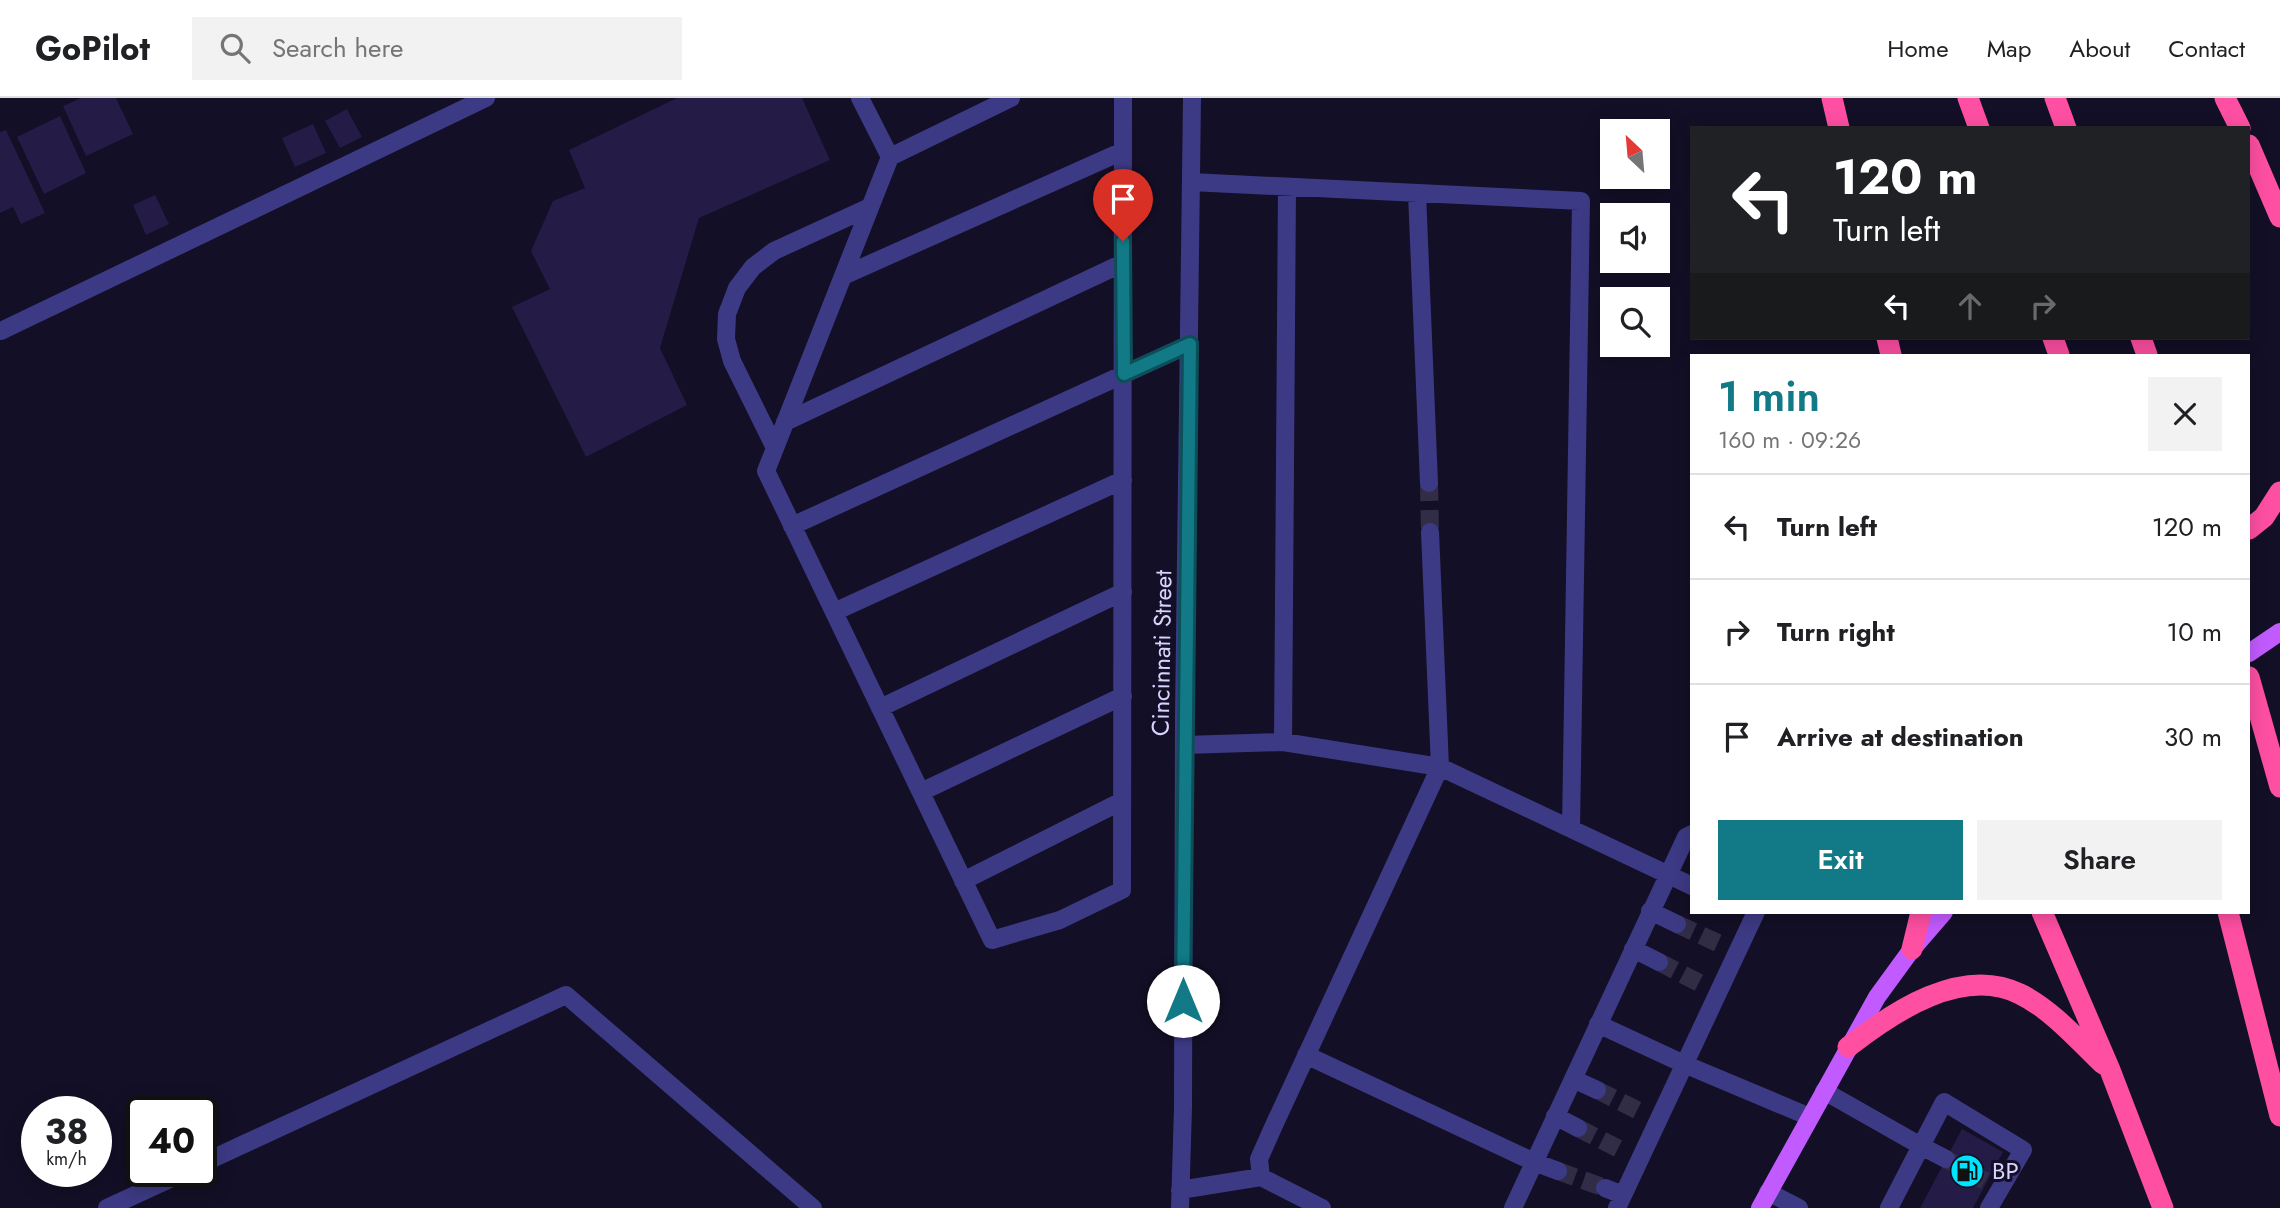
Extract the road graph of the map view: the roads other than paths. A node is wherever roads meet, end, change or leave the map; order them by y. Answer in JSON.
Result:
{"nodes":[{"id":1,"x":486,"y":98,"type":"edge"},
{"id":2,"x":860,"y":98,"type":"edge"},
{"id":3,"x":1011,"y":98,"type":"edge"},
{"id":4,"x":1123,"y":98,"type":"edge"},
{"id":5,"x":1192,"y":98,"type":"edge"},
{"id":6,"x":1832,"y":98,"type":"edge"},
{"id":7,"x":1968,"y":98,"type":"edge"},
{"id":8,"x":2055,"y":98,"type":"edge"},
{"id":9,"x":2225,"y":98,"type":"edge"},
{"id":10,"x":1839,"y":126,"type":"edge"},
{"id":11,"x":1978,"y":126,"type":"edge"},
{"id":12,"x":2065,"y":126,"type":"edge"},
{"id":13,"x":2239,"y":126,"type":"edge"},
{"id":14,"x":2250,"y":147,"type":"edge"},
{"id":15,"x":1123,"y":151,"type":"junction"},
{"id":16,"x":890,"y":157,"type":"junction"},
{"id":17,"x":1191,"y":182,"type":"junction"},
{"id":18,"x":1287,"y":187,"type":"junction"},
{"id":19,"x":1417,"y":193,"type":"junction"},
{"id":20,"x":870,"y":207,"type":"junction"},
{"id":21,"x":2280,"y":217,"type":"edge"},
{"id":22,"x":1123,"y":263,"type":"junction"},
{"id":23,"x":843,"y":276,"type":"junction"},
{"id":24,"x":3,"y":335,"type":"edge"},
{"id":25,"x":1190,"y":344,"type":"junction"},
{"id":26,"x":1124,"y":374,"type":"junction"},
{"id":27,"x":785,"y":422,"type":"junction"},
{"id":28,"x":775,"y":448,"type":"junction"},
{"id":29,"x":1123,"y":481,"type":"junction"},
{"id":30,"x":1429,"y":483,"type":"tunnel mouth"},
{"id":31,"x":2280,"y":492,"type":"edge"},
{"id":32,"x":792,"y":526,"type":"junction"},
{"id":33,"x":2250,"y":528,"type":"edge"},
{"id":34,"x":1430,"y":532,"type":"tunnel mouth"},
{"id":35,"x":1123,"y":592,"type":"junction"},
{"id":36,"x":834,"y":612,"type":"junction"},
{"id":37,"x":2280,"y":632,"type":"edge"},
{"id":38,"x":2250,"y":652,"type":"edge"},
{"id":39,"x":2250,"y":681,"type":"edge"},
{"id":40,"x":1123,"y":696,"type":"junction"},
{"id":41,"x":880,"y":708,"type":"junction"},
{"id":42,"x":1283,"y":742,"type":"junction"},
{"id":43,"x":1184,"y":745,"type":"junction"},
{"id":44,"x":1440,"y":766,"type":"junction"},
{"id":45,"x":2280,"y":787,"type":"edge"},
{"id":46,"x":921,"y":792,"type":"junction"},
{"id":47,"x":1122,"y":801,"type":"junction"},
{"id":48,"x":1571,"y":828,"type":"junction"},
{"id":49,"x":1690,"y":835,"type":"edge"},
{"id":50,"x":1668,"y":874,"type":"junction"},
{"id":51,"x":964,"y":881,"type":"junction"},
{"id":52,"x":1690,"y":885,"type":"edge"},
{"id":53,"x":1650,"y":911,"type":"junction"},
{"id":54,"x":1751,"y":914,"type":"edge"},
{"id":55,"x":1921,"y":914,"type":"edge"},
{"id":56,"x":1942,"y":914,"type":"edge"},
{"id":57,"x":2043,"y":914,"type":"edge"},
{"id":58,"x":2229,"y":914,"type":"edge"},
{"id":59,"x":1677,"y":924,"type":"tunnel mouth"},
{"id":60,"x":1633,"y":949,"type":"junction"},
{"id":61,"x":1912,"y":949,"type":"junction"},
{"id":62,"x":1658,"y":962,"type":"tunnel mouth"},
{"id":63,"x":1598,"y":1024,"type":"junction"},
{"id":64,"x":1849,"y":1047,"type":"junction"},
{"id":65,"x":1306,"y":1055,"type":"junction"},
{"id":66,"x":1684,"y":1064,"type":"junction"},
{"id":67,"x":2110,"y":1070,"type":"junction"},
{"id":68,"x":1573,"y":1079,"type":"junction"},
{"id":69,"x":1597,"y":1090,"type":"tunnel mouth"},
{"id":70,"x":1824,"y":1091,"type":"junction"},
{"id":71,"x":1641,"y":1112,"type":"tunnel mouth"},
{"id":72,"x":1555,"y":1116,"type":"junction"},
{"id":73,"x":2280,"y":1116,"type":"edge"},
{"id":74,"x":1810,"y":1117,"type":"junction"},
{"id":75,"x":1658,"y":1120,"type":"junction"},
{"id":76,"x":1578,"y":1128,"type":"tunnel mouth"},
{"id":77,"x":1921,"y":1146,"type":"junction"},
{"id":78,"x":217,"y":1157,"type":"edge"},
{"id":79,"x":1946,"y":1159,"type":"tunnel mouth"},
{"id":80,"x":1534,"y":1162,"type":"junction"},
{"id":81,"x":1558,"y":1171,"type":"tunnel mouth"},
{"id":82,"x":1261,"y":1177,"type":"junction"},
{"id":83,"x":152,"y":1187,"type":"edge"},
{"id":84,"x":1605,"y":1188,"type":"tunnel mouth"},
{"id":85,"x":1180,"y":1190,"type":"junction"},
{"id":86,"x":1768,"y":1192,"type":"junction"},
{"id":87,"x":1620,"y":1201,"type":"edge"},
{"id":88,"x":107,"y":1208,"type":"edge"},
{"id":89,"x":813,"y":1208,"type":"edge"},
{"id":90,"x":1180,"y":1208,"type":"edge"},
{"id":91,"x":1322,"y":1208,"type":"edge"},
{"id":92,"x":1513,"y":1208,"type":"edge"},
{"id":93,"x":1760,"y":1208,"type":"edge"},
{"id":94,"x":1799,"y":1208,"type":"edge"},
{"id":95,"x":1889,"y":1208,"type":"edge"},
{"id":96,"x":1989,"y":1208,"type":"edge"},
{"id":97,"x":2163,"y":1208,"type":"edge"}],
"edges":[{"from":1,"to":24,"type":"street"},
{"from":2,"to":16,"type":"street"},
{"from":3,"to":16,"type":"street"},
{"from":4,"to":15,"type":"street"},
{"from":5,"to":17,"type":"street","name":"Cincinnati Street"},
{"from":6,"to":10,"type":"highway"},
{"from":7,"to":11,"type":"highway"},
{"from":8,"to":12,"type":"highway"},
{"from":9,"to":13,"type":"highway"},
{"from":14,"to":21,"type":"highway"},
{"from":15,"to":22,"type":"street"},
{"from":15,"to":23,"type":"street"},
{"from":16,"to":20,"type":"street"},
{"from":17,"to":18,"type":"street"},
{"from":17,"to":25,"type":"street","name":"Cincinnati Street"},
{"from":18,"to":19,"type":"street"},
{"from":18,"to":42,"type":"street"},
{"from":19,"to":30,"type":"street"},
{"from":19,"to":48,"type":"street"},
{"from":20,"to":23,"type":"street"},
{"from":20,"to":28,"type":"street"},
{"from":22,"to":26,"type":"street"},
{"from":22,"to":27,"type":"street"},
{"from":23,"to":27,"type":"street"},
{"from":25,"to":26,"type":"street"},
{"from":25,"to":43,"type":"street","name":"Cincinnati Street"},
{"from":26,"to":29,"type":"street"},
{"from":26,"to":32,"type":"street"},
{"from":27,"to":28,"type":"street"},
{"from":28,"to":32,"type":"street"},
{"from":29,"to":35,"type":"street"},
{"from":29,"to":36,"type":"street"},
{"from":31,"to":33,"type":"highway"},
{"from":32,"to":36,"type":"street"},
{"from":34,"to":44,"type":"street"},
{"from":35,"to":40,"type":"street"},
{"from":35,"to":41,"type":"street"},
{"from":36,"to":41,"type":"street"},
{"from":37,"to":38,"type":"main road"},
{"from":39,"to":45,"type":"highway"},
{"from":40,"to":46,"type":"street"},
{"from":40,"to":47,"type":"street"},
{"from":41,"to":46,"type":"street"},
{"from":42,"to":43,"type":"street"},
{"from":42,"to":44,"type":"street"},
{"from":43,"to":85,"type":"street","name":"Cincinnati Street"},
{"from":44,"to":48,"type":"street"},
{"from":44,"to":65,"type":"street"},
{"from":46,"to":51,"type":"street"},
{"from":47,"to":51,"type":"street"},
{"from":47,"to":51,"type":"street"},
{"from":48,"to":50,"type":"street"},
{"from":49,"to":50,"type":"street"},
{"from":50,"to":52,"type":"street"},
{"from":50,"to":53,"type":"street"},
{"from":53,"to":59,"type":"street"},
{"from":53,"to":60,"type":"street"},
{"from":54,"to":66,"type":"street"},
{"from":55,"to":61,"type":"highway"},
{"from":56,"to":61,"type":"main road"},
{"from":57,"to":67,"type":"highway"},
{"from":58,"to":73,"type":"highway"},
{"from":60,"to":62,"type":"street"},
{"from":60,"to":63,"type":"street"},
{"from":61,"to":64,"type":"main road"},
{"from":63,"to":66,"type":"street"},
{"from":63,"to":68,"type":"street"},
{"from":64,"to":67,"type":"highway"},
{"from":64,"to":70,"type":"main road"},
{"from":65,"to":80,"type":"street"},
{"from":65,"to":82,"type":"street"},
{"from":66,"to":74,"type":"street"},
{"from":66,"to":75,"type":"street"},
{"from":67,"to":97,"type":"highway"},
{"from":68,"to":69,"type":"street"},
{"from":68,"to":72,"type":"street"},
{"from":70,"to":74,"type":"main road"},
{"from":70,"to":77,"type":"street"},
{"from":71,"to":75,"type":"street"},
{"from":72,"to":76,"type":"street"},
{"from":72,"to":80,"type":"street"},
{"from":74,"to":86,"type":"main road"},
{"from":75,"to":87,"type":"street"},
{"from":77,"to":79,"type":"street"},
{"from":77,"to":95,"type":"street"},
{"from":77,"to":96,"type":"street"},
{"from":78,"to":89,"type":"street"},
{"from":80,"to":81,"type":"street"},
{"from":80,"to":92,"type":"street"},
{"from":82,"to":85,"type":"street"},
{"from":82,"to":91,"type":"street"},
{"from":83,"to":88,"type":"street"},
{"from":84,"to":87,"type":"street"},
{"from":85,"to":90,"type":"street","name":"Cincinnati Street"},
{"from":86,"to":93,"type":"main road"},
{"from":86,"to":94,"type":"street"}]}
